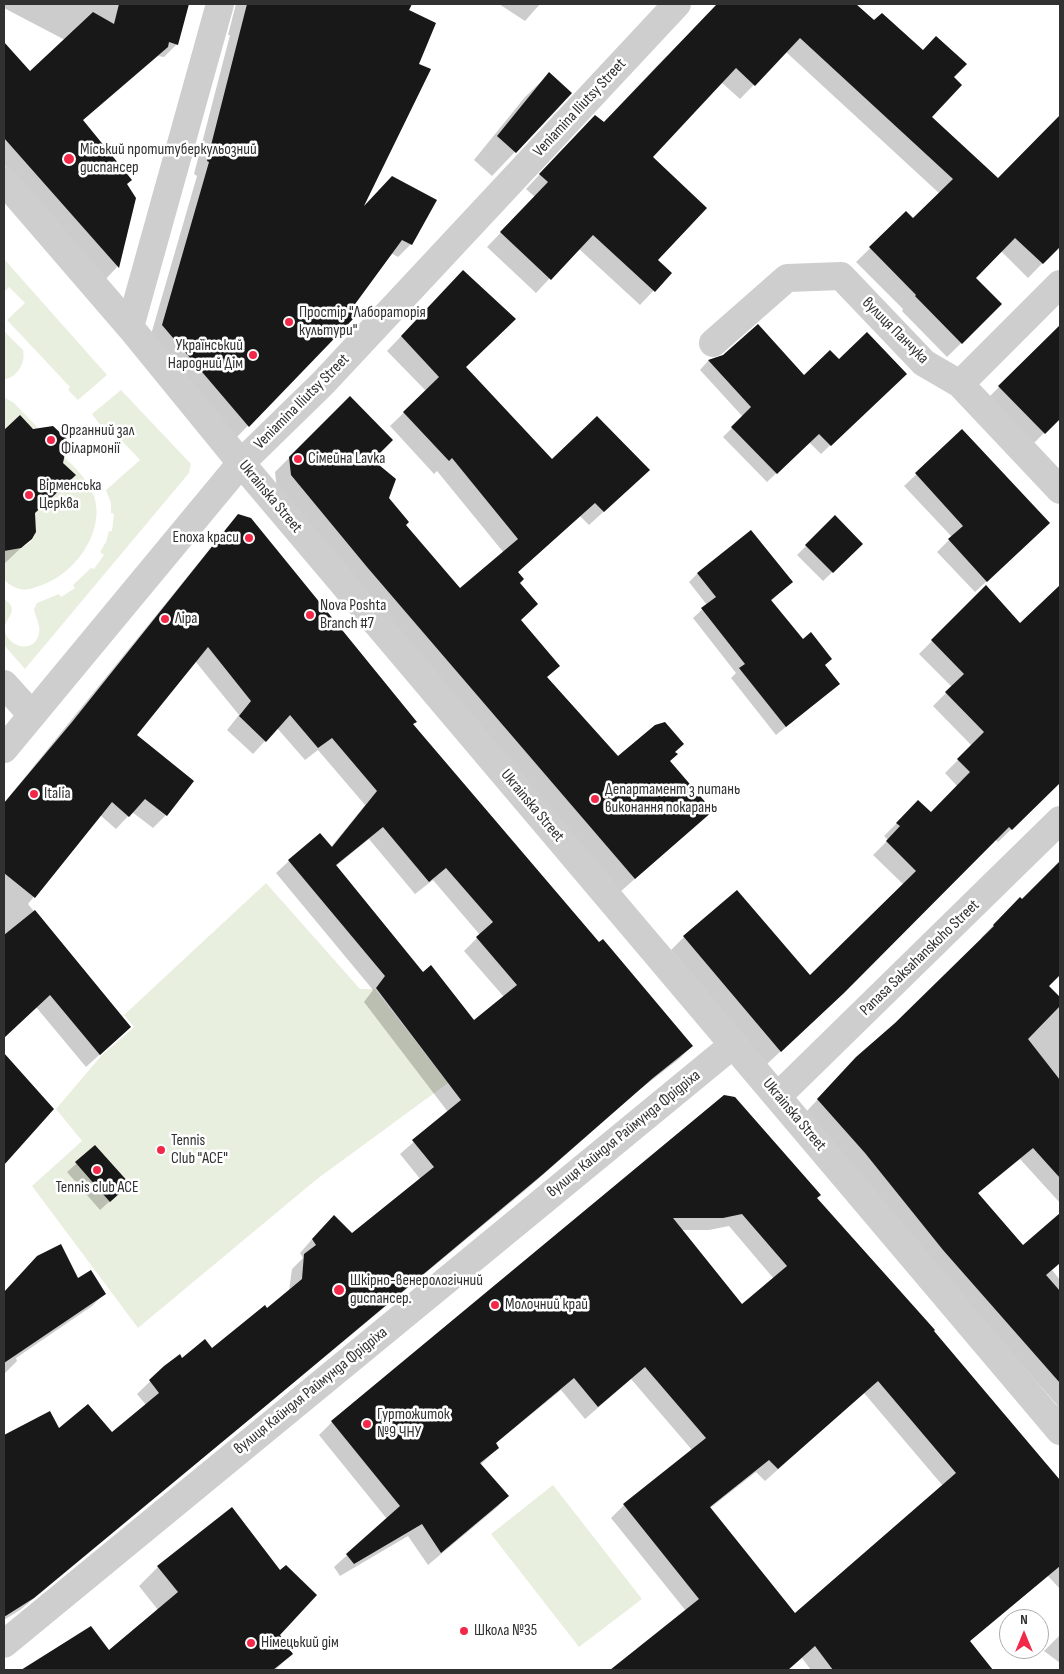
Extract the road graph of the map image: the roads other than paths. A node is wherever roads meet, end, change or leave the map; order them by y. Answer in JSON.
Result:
{"nodes":[{"id":1,"x":220,"y":4,"type":"edge"},
{"id":2,"x":677,"y":4,"type":"edge"},
{"id":3,"x":4,"y":181,"type":"edge"},
{"id":4,"x":1060,"y":284,"type":"edge"},
{"id":5,"x":130,"y":327,"type":"junction"},
{"id":6,"x":713,"y":343,"type":"dead end"},
{"id":7,"x":960,"y":384,"type":"junction"},
{"id":8,"x":241,"y":463,"type":"junction"},
{"id":9,"x":1060,"y":490,"type":"edge"},
{"id":10,"x":4,"y":684,"type":"edge"},
{"id":11,"x":32,"y":715,"type":"junction"},
{"id":12,"x":4,"y":750,"type":"edge"},
{"id":13,"x":1060,"y":820,"type":"edge"},
{"id":14,"x":734,"y":1044,"type":"junction"},
{"id":15,"x":778,"y":1096,"type":"junction"},
{"id":16,"x":1060,"y":1431,"type":"edge"},
{"id":17,"x":4,"y":1644,"type":"edge"}],
"edges":[{"from":1,"to":5,"type":"street"},
{"from":2,"to":8,"type":"street","name":"Veniamina Iliutsy Street"},
{"from":3,"to":5,"type":"street","name":"Ukrainska Street"},
{"from":4,"to":7,"type":"street"},
{"from":5,"to":8,"type":"street","name":"Ukrainska Street"},
{"from":6,"to":7,"type":"street","name":"вулиця Панчука"},
{"from":7,"to":9,"type":"street","name":"вулиця Панчука"},
{"from":8,"to":11,"type":"street","name":"Veniamina Iliutsy Street"},
{"from":8,"to":14,"type":"street","name":"Ukrainska Street"},
{"from":10,"to":11,"type":"street"},
{"from":11,"to":12,"type":"street","name":"Veniamina Iliutsy Street"},
{"from":13,"to":15,"type":"street","name":"Panasa Saksahanskoho Street"},
{"from":14,"to":15,"type":"street","name":"Ukrainska Street"},
{"from":14,"to":17,"type":"street","name":"вулиця Кайндля Раймунда Фрідріха"},
{"from":15,"to":16,"type":"street","name":"Ukrainska Street"}]}
